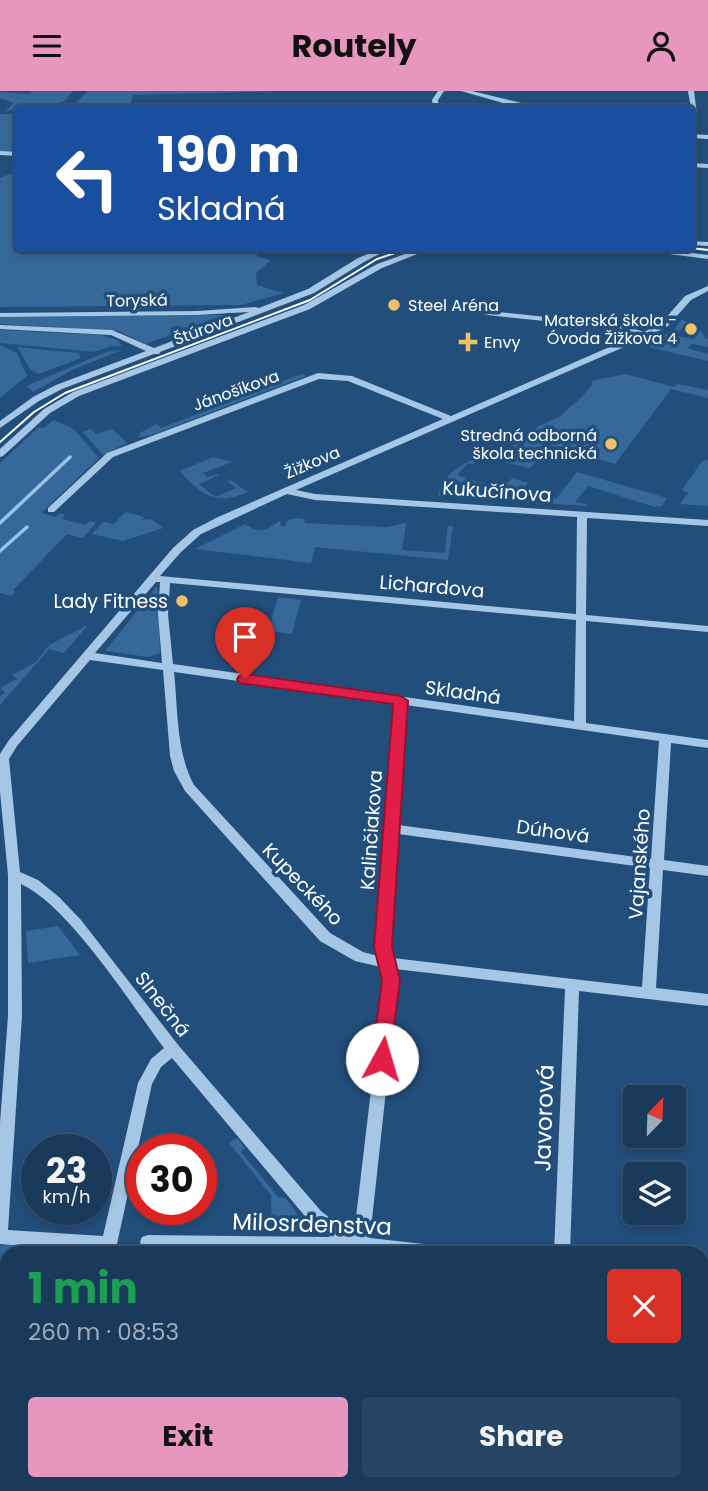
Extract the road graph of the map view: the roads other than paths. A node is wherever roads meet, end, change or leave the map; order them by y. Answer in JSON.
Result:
{"nodes":[{"id":1,"x":464,"y":91,"type":"edge"},
{"id":2,"x":505,"y":105,"type":"edge"},
{"id":3,"x":377,"y":252,"type":"edge"},
{"id":4,"x":416,"y":252,"type":"edge"},
{"id":5,"x":669,"y":252,"type":"edge"},
{"id":6,"x":708,"y":257,"type":"edge"},
{"id":7,"x":708,"y":288,"type":"edge"},
{"id":8,"x":274,"y":306,"type":"junction"},
{"id":9,"x":472,"y":308,"type":"dead end"},
{"id":10,"x":0,"y":314,"type":"edge"},
{"id":11,"x":0,"y":327,"type":"edge"},
{"id":12,"x":112,"y":334,"type":"junction"},
{"id":13,"x":644,"y":335,"type":"junction"},
{"id":14,"x":153,"y":351,"type":"junction"},
{"id":15,"x":179,"y":355,"type":"junction"},
{"id":16,"x":97,"y":372,"type":"junction"},
{"id":17,"x":451,"y":419,"type":"junction"},
{"id":18,"x":0,"y":425,"type":"edge"},
{"id":19,"x":0,"y":454,"type":"edge"},
{"id":20,"x":284,"y":491,"type":"junction"},
{"id":21,"x":51,"y":510,"type":"dead end"},
{"id":22,"x":582,"y":514,"type":"junction"},
{"id":23,"x":708,"y":523,"type":"edge"},
{"id":24,"x":152,"y":578,"type":"junction"},
{"id":25,"x":165,"y":579,"type":"junction"},
{"id":26,"x":582,"y":617,"type":"junction"},
{"id":27,"x":708,"y":629,"type":"edge"},
{"id":28,"x":88,"y":656,"type":"junction"},
{"id":29,"x":167,"y":668,"type":"junction"},
{"id":30,"x":401,"y":701,"type":"junction"},
{"id":31,"x":580,"y":726,"type":"junction"},
{"id":32,"x":665,"y":738,"type":"junction"},
{"id":33,"x":708,"y":744,"type":"edge"},
{"id":34,"x":2,"y":759,"type":"edge"},
{"id":35,"x":392,"y":829,"type":"junction"},
{"id":36,"x":659,"y":864,"type":"junction"},
{"id":37,"x":708,"y":871,"type":"edge"},
{"id":38,"x":14,"y":875,"type":"junction"},
{"id":39,"x":387,"y":963,"type":"junction"},
{"id":40,"x":572,"y":985,"type":"junction"},
{"id":41,"x":649,"y":993,"type":"junction"},
{"id":42,"x":708,"y":1000,"type":"edge"},
{"id":43,"x":173,"y":1048,"type":"junction"},
{"id":44,"x":0,"y":1234,"type":"edge"},
{"id":45,"x":148,"y":1242,"type":"dead end"},
{"id":46,"x":93,"y":1246,"type":"edge"},
{"id":47,"x":108,"y":1246,"type":"edge"},
{"id":48,"x":269,"y":1246,"type":"edge"},
{"id":49,"x":356,"y":1246,"type":"edge"},
{"id":50,"x":360,"y":1246,"type":"edge"},
{"id":51,"x":562,"y":1246,"type":"edge"}],
"edges":[{"from":1,"to":2,"type":"street"},
{"from":3,"to":8,"type":"street","name":"Štúrova"},
{"from":4,"to":15,"type":"street","name":"Štúrova"},
{"from":5,"to":6,"type":"street"},
{"from":7,"to":13,"type":"street","name":"Žižkova"},
{"from":8,"to":10,"type":"street","name":"Toryská"},
{"from":8,"to":14,"type":"street","name":"Štúrova"},
{"from":9,"to":13,"type":"street"},
{"from":11,"to":12,"type":"street","name":"Toryská"},
{"from":12,"to":14,"type":"street","name":"Toryská"},
{"from":12,"to":16,"type":"street"},
{"from":13,"to":17,"type":"street","name":"Žižkova"},
{"from":14,"to":15,"type":"street","name":"Toryská"},
{"from":14,"to":16,"type":"street","name":"Štúrova"},
{"from":15,"to":19,"type":"street","name":"Štúrova"},
{"from":16,"to":18,"type":"street","name":"Štúrova"},
{"from":17,"to":20,"type":"street","name":"Žižkova"},
{"from":17,"to":21,"type":"street","name":"Jánošíkova"},
{"from":20,"to":22,"type":"street","name":"Kukučínova"},
{"from":20,"to":24,"type":"street","name":"Žižkova"},
{"from":22,"to":23,"type":"street","name":"Kukučínova"},
{"from":22,"to":26,"type":"street"},
{"from":24,"to":25,"type":"street","name":"Lichardova"},
{"from":24,"to":28,"type":"street","name":"Žižkova"},
{"from":25,"to":26,"type":"street","name":"Lichardova"},
{"from":25,"to":29,"type":"street","name":"Kupeckého"},
{"from":26,"to":27,"type":"street","name":"Lichardova"},
{"from":26,"to":31,"type":"street"},
{"from":28,"to":29,"type":"street","name":"Skladná"},
{"from":28,"to":34,"type":"street","name":"Žižkova"},
{"from":29,"to":30,"type":"street","name":"Skladná"},
{"from":29,"to":39,"type":"street","name":"Kupeckého"},
{"from":30,"to":31,"type":"street","name":"Skladná"},
{"from":30,"to":35,"type":"street","name":"Kalinčiakova"},
{"from":31,"to":32,"type":"street","name":"Skladná"},
{"from":32,"to":33,"type":"street","name":"Skladná"},
{"from":32,"to":36,"type":"street","name":"Vajanského"},
{"from":34,"to":38,"type":"street"},
{"from":35,"to":36,"type":"street","name":"Dúhová"},
{"from":35,"to":39,"type":"street","name":"Kalinčiakova"},
{"from":36,"to":37,"type":"street","name":"Dúhová"},
{"from":36,"to":41,"type":"street","name":"Vajanského"},
{"from":38,"to":43,"type":"street","name":"Slnečná"},
{"from":38,"to":44,"type":"street"},
{"from":39,"to":40,"type":"street","name":"Kupeckého"},
{"from":39,"to":50,"type":"street","name":"Kalinčiakova"},
{"from":40,"to":41,"type":"street","name":"Kupeckého"},
{"from":40,"to":51,"type":"street","name":"Javorová"},
{"from":41,"to":42,"type":"street","name":"Kupeckého"},
{"from":43,"to":47,"type":"street"},
{"from":43,"to":49,"type":"street","name":"Slnečná"},
{"from":44,"to":46,"type":"street"},
{"from":45,"to":48,"type":"street","name":"Milosrdenstva"}]}
